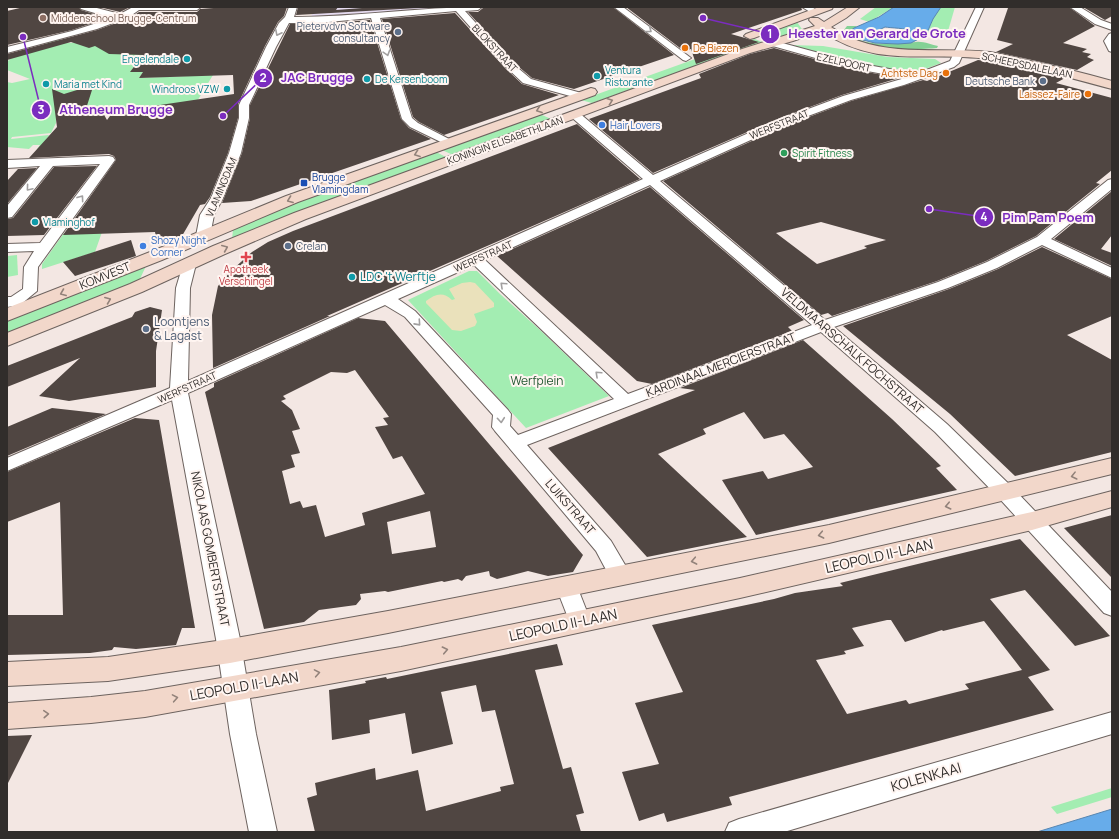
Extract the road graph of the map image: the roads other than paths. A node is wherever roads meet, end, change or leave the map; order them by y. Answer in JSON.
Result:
{"nodes":[{"id":1,"x":84,"y":7,"type":"edge"},
{"id":2,"x":197,"y":7,"type":"edge"},
{"id":3,"x":293,"y":7,"type":"edge"},
{"id":4,"x":478,"y":7,"type":"edge"},
{"id":5,"x":618,"y":7,"type":"edge"},
{"id":6,"x":855,"y":7,"type":"edge"},
{"id":7,"x":980,"y":7,"type":"edge"},
{"id":8,"x":1074,"y":7,"type":"edge"},
{"id":9,"x":138,"y":8,"type":"edge"},
{"id":10,"x":459,"y":9,"type":"junction"},
{"id":11,"x":817,"y":9,"type":"edge"},
{"id":12,"x":845,"y":15,"type":"junction"},
{"id":13,"x":375,"y":16,"type":"junction"},
{"id":14,"x":120,"y":17,"type":"junction"},
{"id":15,"x":797,"y":19,"type":"junction"},
{"id":16,"x":286,"y":20,"type":"junction"},
{"id":17,"x":1112,"y":27,"type":"edge"},
{"id":18,"x":827,"y":29,"type":"junction"},
{"id":19,"x":751,"y":36,"type":"junction"},
{"id":20,"x":1112,"y":36,"type":"edge"},
{"id":21,"x":737,"y":41,"type":"dead end"},
{"id":22,"x":813,"y":42,"type":"dead end"},
{"id":23,"x":772,"y":43,"type":"junction"},
{"id":24,"x":829,"y":44,"type":"dead end"},
{"id":25,"x":847,"y":46,"type":"junction"},
{"id":26,"x":1112,"y":49,"type":"edge"},
{"id":27,"x":7,"y":50,"type":"edge"},
{"id":28,"x":959,"y":52,"type":"junction"},
{"id":29,"x":701,"y":53,"type":"dead end"},
{"id":30,"x":686,"y":58,"type":"junction"},
{"id":31,"x":672,"y":63,"type":"dead end"},
{"id":32,"x":916,"y":77,"type":"junction"},
{"id":33,"x":1110,"y":83,"type":"edge"},
{"id":34,"x":602,"y":88,"type":"dead end"},
{"id":35,"x":581,"y":96,"type":"junction"},
{"id":36,"x":558,"y":104,"type":"junction"},
{"id":37,"x":574,"y":114,"type":"junction"},
{"id":38,"x":449,"y":143,"type":"junction"},
{"id":39,"x":50,"y":162,"type":"junction"},
{"id":40,"x":7,"y":164,"type":"edge"},
{"id":41,"x":651,"y":181,"type":"junction"},
{"id":42,"x":1112,"y":183,"type":"edge"},
{"id":43,"x":7,"y":214,"type":"edge"},
{"id":44,"x":203,"y":236,"type":"junction"},
{"id":45,"x":1042,"y":240,"type":"junction"},
{"id":46,"x":44,"y":247,"type":"junction"},
{"id":47,"x":7,"y":248,"type":"edge"},
{"id":48,"x":476,"y":260,"type":"junction"},
{"id":49,"x":189,"y":264,"type":"junction"},
{"id":50,"x":1112,"y":274,"type":"edge"},
{"id":51,"x":387,"y":299,"type":"junction"},
{"id":52,"x":11,"y":308,"type":"edge"},
{"id":53,"x":823,"y":326,"type":"junction"},
{"id":54,"x":7,"y":340,"type":"edge"},
{"id":55,"x":179,"y":391,"type":"junction"},
{"id":56,"x":626,"y":401,"type":"junction"},
{"id":57,"x":515,"y":443,"type":"junction"},
{"id":58,"x":7,"y":464,"type":"edge"},
{"id":59,"x":1112,"y":466,"type":"edge"},
{"id":60,"x":1005,"y":492,"type":"junction"},
{"id":61,"x":1112,"y":500,"type":"edge"},
{"id":62,"x":1032,"y":521,"type":"junction"},
{"id":63,"x":620,"y":576,"type":"junction"},
{"id":64,"x":567,"y":587,"type":"junction"},
{"id":65,"x":1112,"y":607,"type":"edge"},
{"id":66,"x":580,"y":622,"type":"junction"},
{"id":67,"x":230,"y":651,"type":"junction"},
{"id":68,"x":7,"y":674,"type":"edge"},
{"id":69,"x":236,"y":687,"type":"junction"},
{"id":70,"x":7,"y":716,"type":"edge"},
{"id":71,"x":1112,"y":724,"type":"edge"},
{"id":72,"x":263,"y":832,"type":"edge"},
{"id":73,"x":739,"y":832,"type":"edge"}],
"edges":[{"from":1,"to":14,"type":"street"},
{"from":2,"to":9,"type":"street"},
{"from":3,"to":16,"type":"street","name":"VLAMINGDAM"},
{"from":4,"to":10,"type":"street"},
{"from":5,"to":30,"type":"street","one_way":true},
{"from":6,"to":12,"type":"main road","name":"KONINGIN ELISABETHLAAN"},
{"from":7,"to":28,"type":"street"},
{"from":8,"to":17,"type":"street"},
{"from":9,"to":14,"type":"street"},
{"from":10,"to":13,"type":"street"},
{"from":10,"to":35,"type":"street","name":"BLOKSTRAAT"},
{"from":11,"to":12,"type":"main road"},
{"from":11,"to":15,"type":"main road"},
{"from":11,"to":18,"type":"main road"},
{"from":12,"to":18,"type":"main road","name":"KONINGIN ELISABETHLAAN"},
{"from":13,"to":16,"type":"street"},
{"from":13,"to":38,"type":"street","one_way":true},
{"from":14,"to":27,"type":"street"},
{"from":15,"to":18,"type":"main road","name":"SCHEEPSDALELAAN"},
{"from":15,"to":19,"type":"main road"},
{"from":16,"to":44,"type":"street","name":"VLAMINGDAM","one_way":true},
{"from":18,"to":23,"type":"main road","name":"KONINGIN ELISABETHLAAN"},
{"from":18,"to":25,"type":"main road"},
{"from":18,"to":28,"type":"main road","name":"SCHEEPSDALELAAN"},
{"from":19,"to":21,"type":"main road"},
{"from":19,"to":23,"type":"main road"},
{"from":20,"to":26,"type":"street"},
{"from":22,"to":23,"type":"main road"},
{"from":23,"to":32,"type":"street","name":"EZELPOORT"},
{"from":37,"to":23,"type":"main road","name":"KONINGIN ELISABETHLAAN","one_way":true},
{"from":24,"to":25,"type":"main road"},
{"from":25,"to":28,"type":"main road","name":"SCHEEPSDALELAAN"},
{"from":28,"to":32,"type":"street","name":"WERFSTRAAT"},
{"from":28,"to":33,"type":"main road","name":"SCHEEPSDALELAAN"},
{"from":29,"to":30,"type":"main road"},
{"from":30,"to":31,"type":"main road"},
{"from":32,"to":41,"type":"street","name":"WERFSTRAAT"},
{"from":34,"to":35,"type":"main road","name":"KONINGIN ELISABETHLAAN"},
{"from":35,"to":36,"type":"main road","name":"KONINGIN ELISABETHLAAN"},
{"from":36,"to":37,"type":"main road"},
{"from":36,"to":38,"type":"main road","name":"KONINGIN ELISABETHLAAN","one_way":true},
{"from":37,"to":41,"type":"street","name":"VELDMAARSCHALK FOCHSTRAAT"},
{"from":49,"to":37,"type":"main road","name":"KONINGIN ELISABETHLAAN","one_way":true},
{"from":38,"to":44,"type":"main road","name":"KONINGIN ELISABETHLAAN","one_way":true},
{"from":39,"to":40,"type":"street"},
{"from":39,"to":43,"type":"street","one_way":true},
{"from":46,"to":39,"type":"street","one_way":true},
{"from":41,"to":48,"type":"street","name":"WERFSTRAAT"},
{"from":41,"to":53,"type":"street","name":"VELDMAARSCHALK FOCHSTRAAT"},
{"from":42,"to":45,"type":"street","name":"KARDINAAL MERCIERSTRAAT"},
{"from":44,"to":49,"type":"main road"},
{"from":44,"to":52,"type":"main road","name":"KOMVEST","one_way":true},
{"from":45,"to":50,"type":"street"},
{"from":45,"to":53,"type":"street","name":"KARDINAAL MERCIERSTRAAT"},
{"from":46,"to":47,"type":"street"},
{"from":46,"to":52,"type":"street"},
{"from":48,"to":51,"type":"street","name":"WERFSTRAAT"},
{"from":56,"to":48,"type":"street","one_way":true},
{"from":54,"to":49,"type":"main road","name":"KOMVEST","one_way":true},
{"from":49,"to":55,"type":"street","name":"NIKOLAAS GOMBERTSTRAAT"},
{"from":51,"to":55,"type":"street","name":"WERFSTRAAT"},
{"from":51,"to":57,"type":"street","one_way":true},
{"from":53,"to":56,"type":"street","name":"KARDINAAL MERCIERSTRAAT"},
{"from":53,"to":60,"type":"street","name":"VELDMAARSCHALK FOCHSTRAAT"},
{"from":55,"to":58,"type":"street","name":"WERFSTRAAT"},
{"from":55,"to":67,"type":"street","name":"NIKOLAAS GOMBERTSTRAAT"},
{"from":56,"to":57,"type":"street","name":"KARDINAAL MERCIERSTRAAT"},
{"from":57,"to":63,"type":"street","name":"LUIKSTRAAT"},
{"from":59,"to":60,"type":"main road","one_way":true},
{"from":60,"to":62,"type":"street","name":"VELDMAARSCHALK FOCHSTRAAT"},
{"from":60,"to":63,"type":"main road","one_way":true},
{"from":61,"to":62,"type":"main road","name":"LEOPOLD II-LAAN"},
{"from":62,"to":65,"type":"street","name":"VELDMAARSCHALK FOCHSTRAAT"},
{"from":62,"to":66,"type":"main road","name":"LEOPOLD II-LAAN"},
{"from":63,"to":64,"type":"main road"},
{"from":64,"to":66,"type":"street"},
{"from":64,"to":67,"type":"main road"},
{"from":69,"to":66,"type":"main road","name":"LEOPOLD II-LAAN","one_way":true},
{"from":67,"to":68,"type":"main road"},
{"from":67,"to":69,"type":"street","name":"NIKOLAAS GOMBERTSTRAAT"},
{"from":70,"to":69,"type":"main road","name":"LEOPOLD II-LAAN","one_way":true},
{"from":69,"to":72,"type":"street","name":"NIKOLAAS GOMBERTSTRAAT"},
{"from":71,"to":73,"type":"street","name":"KOLENKAAI"}]}
